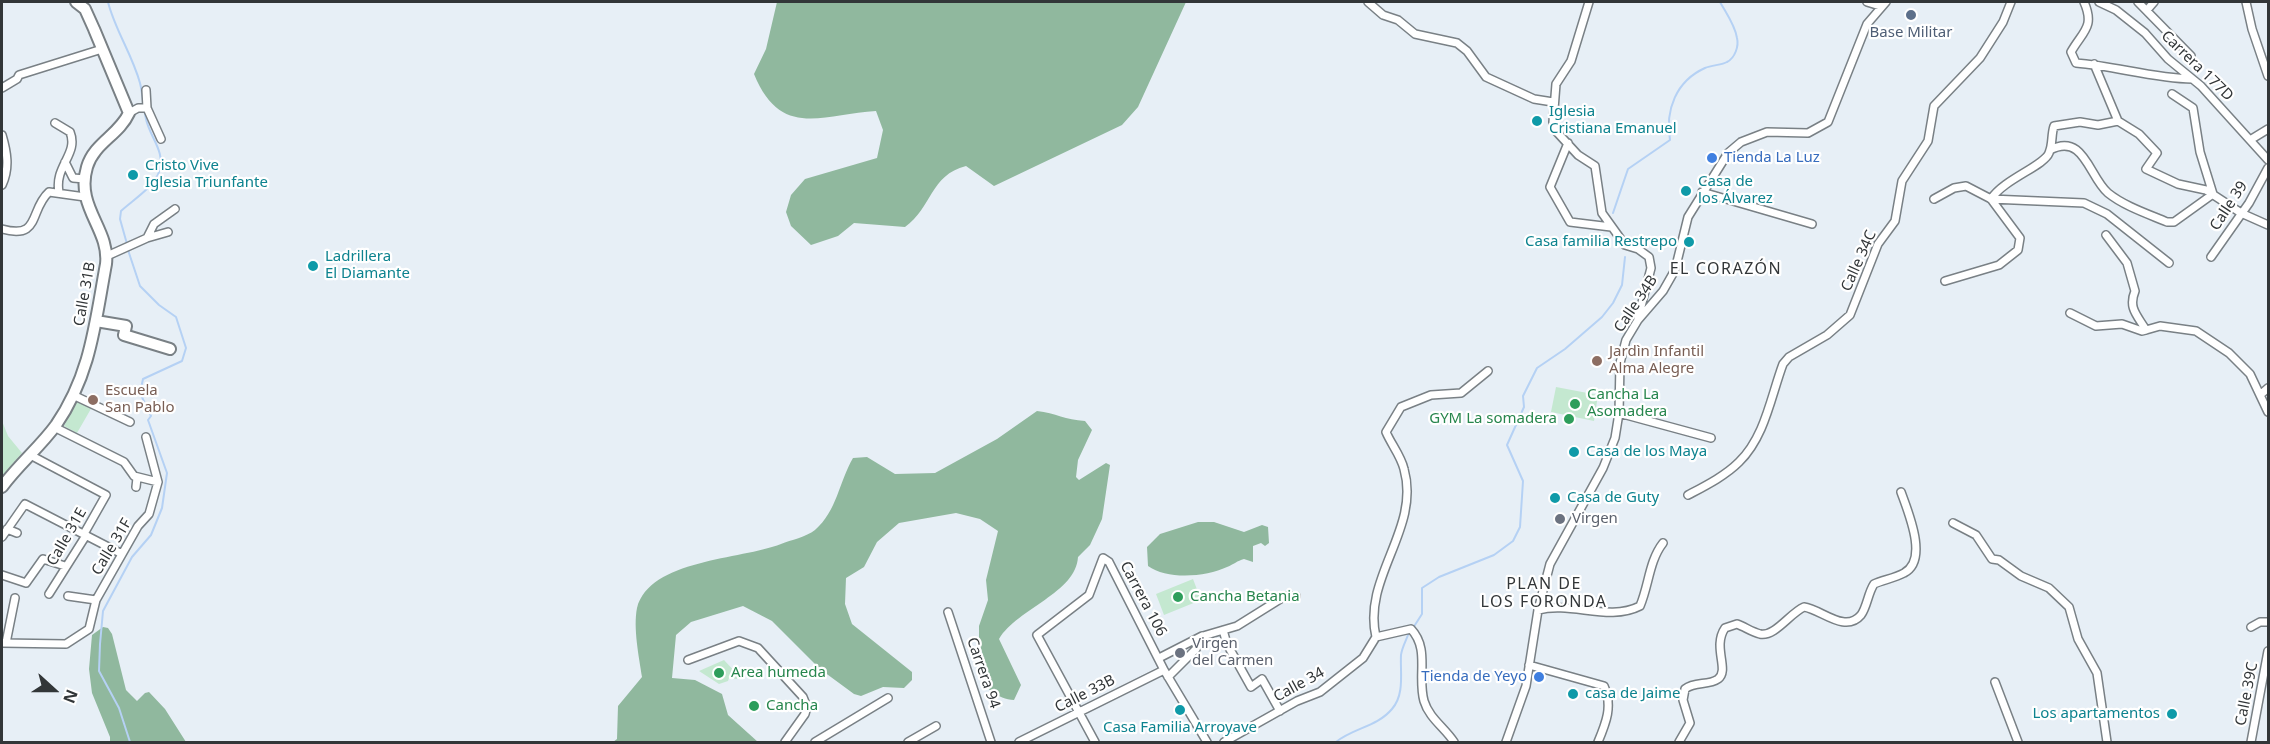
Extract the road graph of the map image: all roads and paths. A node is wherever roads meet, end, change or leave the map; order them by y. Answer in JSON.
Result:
{"nodes":[{"id":1,"x":76,"y":2,"type":"edge"},
{"id":2,"x":1368,"y":2,"type":"edge"},
{"id":3,"x":1589,"y":2,"type":"edge"},
{"id":4,"x":1867,"y":2,"type":"edge"},
{"id":5,"x":2011,"y":2,"type":"edge"},
{"id":6,"x":2084,"y":2,"type":"edge"},
{"id":7,"x":2098,"y":2,"type":"edge"},
{"id":8,"x":2138,"y":2,"type":"edge"},
{"id":9,"x":2154,"y":2,"type":"edge"},
{"id":10,"x":2246,"y":2,"type":"edge"},
{"id":11,"x":1883,"y":4,"type":"edge"},
{"id":12,"x":2146,"y":10,"type":"junction"},
{"id":13,"x":102,"y":49,"type":"junction"},
{"id":14,"x":2191,"y":56,"type":"dead end"},
{"id":15,"x":2094,"y":64,"type":"junction"},
{"id":16,"x":2268,"y":76,"type":"edge"},
{"id":17,"x":2192,"y":80,"type":"junction"},
{"id":18,"x":2,"y":88,"type":"edge"},
{"id":19,"x":146,"y":90,"type":"dead end"},
{"id":20,"x":2172,"y":94,"type":"dead end"},
{"id":21,"x":1553,"y":102,"type":"junction"},
{"id":22,"x":147,"y":108,"type":"junction"},
{"id":23,"x":133,"y":111,"type":"junction"},
{"id":24,"x":2118,"y":121,"type":"junction"},
{"id":25,"x":55,"y":123,"type":"dead end"},
{"id":26,"x":2268,"y":129,"type":"edge"},
{"id":27,"x":2,"y":135,"type":"edge"},
{"id":28,"x":161,"y":139,"type":"dead end"},
{"id":29,"x":2250,"y":140,"type":"junction"},
{"id":30,"x":1568,"y":143,"type":"junction"},
{"id":31,"x":2050,"y":150,"type":"junction"},
{"id":32,"x":2268,"y":160,"type":"edge"},
{"id":33,"x":65,"y":162,"type":"junction"},
{"id":34,"x":2268,"y":168,"type":"edge"},
{"id":35,"x":85,"y":179,"type":"junction"},
{"id":36,"x":2,"y":185,"type":"edge"},
{"id":37,"x":59,"y":192,"type":"junction"},
{"id":38,"x":1702,"y":192,"type":"junction"},
{"id":39,"x":2213,"y":194,"type":"junction"},
{"id":40,"x":85,"y":197,"type":"junction"},
{"id":41,"x":1934,"y":199,"type":"dead end"},
{"id":42,"x":1991,"y":199,"type":"junction"},
{"id":43,"x":176,"y":209,"type":"dead end"},
{"id":44,"x":2241,"y":213,"type":"junction"},
{"id":45,"x":1812,"y":224,"type":"dead end"},
{"id":46,"x":2268,"y":225,"type":"edge"},
{"id":47,"x":1611,"y":227,"type":"junction"},
{"id":48,"x":2,"y":230,"type":"edge"},
{"id":49,"x":168,"y":232,"type":"dead end"},
{"id":50,"x":2106,"y":235,"type":"dead end"},
{"id":51,"x":147,"y":238,"type":"junction"},
{"id":52,"x":107,"y":255,"type":"junction"},
{"id":53,"x":2211,"y":257,"type":"dead end"},
{"id":54,"x":2169,"y":263,"type":"dead end"},
{"id":55,"x":1945,"y":282,"type":"dead end"},
{"id":56,"x":2070,"y":313,"type":"dead end"},
{"id":57,"x":1638,"y":320,"type":"junction"},
{"id":58,"x":96,"y":321,"type":"junction"},
{"id":59,"x":2146,"y":330,"type":"junction"},
{"id":60,"x":170,"y":349,"type":"dead end"},
{"id":61,"x":1488,"y":371,"type":"dead end"},
{"id":62,"x":2268,"y":388,"type":"edge"},
{"id":63,"x":2260,"y":395,"type":"junction"},
{"id":64,"x":75,"y":396,"type":"junction"},
{"id":65,"x":2268,"y":412,"type":"edge"},
{"id":66,"x":1619,"y":413,"type":"junction"},
{"id":67,"x":130,"y":422,"type":"dead end"},
{"id":68,"x":54,"y":427,"type":"junction"},
{"id":69,"x":146,"y":437,"type":"dead end"},
{"id":70,"x":1711,"y":438,"type":"dead end"},
{"id":71,"x":34,"y":457,"type":"dead end"},
{"id":72,"x":134,"y":476,"type":"junction"},
{"id":73,"x":156,"y":482,"type":"junction"},
{"id":74,"x":2,"y":487,"type":"edge"},
{"id":75,"x":135,"y":487,"type":"dead end"},
{"id":76,"x":1901,"y":492,"type":"dead end"},
{"id":77,"x":1688,"y":495,"type":"dead end"},
{"id":78,"x":1953,"y":523,"type":"dead end"},
{"id":79,"x":7,"y":529,"type":"junction"},
{"id":80,"x":17,"y":533,"type":"dead end"},
{"id":81,"x":86,"y":536,"type":"junction"},
{"id":82,"x":2,"y":537,"type":"edge"},
{"id":83,"x":1663,"y":543,"type":"dead end"},
{"id":84,"x":122,"y":554,"type":"junction"},
{"id":85,"x":65,"y":566,"type":"junction"},
{"id":86,"x":2,"y":575,"type":"edge"},
{"id":87,"x":49,"y":594,"type":"dead end"},
{"id":88,"x":68,"y":596,"type":"dead end"},
{"id":89,"x":1296,"y":596,"type":"dead end"},
{"id":90,"x":15,"y":598,"type":"dead end"},
{"id":91,"x":96,"y":600,"type":"junction"},
{"id":92,"x":1538,"y":610,"type":"junction"},
{"id":93,"x":948,"y":612,"type":"dead end"},
{"id":94,"x":2,"y":621,"type":"edge"},
{"id":95,"x":10,"y":622,"type":"junction"},
{"id":96,"x":2268,"y":622,"type":"edge"},
{"id":97,"x":2251,"y":627,"type":"dead end"},
{"id":98,"x":1223,"y":630,"type":"junction"},
{"id":99,"x":1203,"y":636,"type":"junction"},
{"id":100,"x":1376,"y":638,"type":"junction"},
{"id":101,"x":4,"y":643,"type":"edge"},
{"id":102,"x":2268,"y":651,"type":"edge"},
{"id":103,"x":1159,"y":658,"type":"junction"},
{"id":104,"x":688,"y":660,"type":"dead end"},
{"id":105,"x":1528,"y":665,"type":"junction"},
{"id":106,"x":1166,"y":673,"type":"junction"},
{"id":107,"x":1995,"y":682,"type":"dead end"},
{"id":108,"x":888,"y":698,"type":"dead end"},
{"id":109,"x":1280,"y":711,"type":"junction"},
{"id":110,"x":1078,"y":712,"type":"junction"},
{"id":111,"x":936,"y":726,"type":"dead end"},
{"id":112,"x":785,"y":742,"type":"edge"},
{"id":113,"x":815,"y":742,"type":"edge"},
{"id":114,"x":908,"y":742,"type":"edge"},
{"id":115,"x":991,"y":742,"type":"edge"},
{"id":116,"x":1019,"y":742,"type":"edge"},
{"id":117,"x":1095,"y":742,"type":"edge"},
{"id":118,"x":1207,"y":742,"type":"edge"},
{"id":119,"x":1224,"y":742,"type":"edge"},
{"id":120,"x":1454,"y":742,"type":"edge"},
{"id":121,"x":1506,"y":742,"type":"edge"},
{"id":122,"x":1598,"y":742,"type":"edge"},
{"id":123,"x":1679,"y":742,"type":"edge"},
{"id":124,"x":2018,"y":742,"type":"edge"},
{"id":125,"x":2107,"y":742,"type":"edge"},
{"id":126,"x":2251,"y":742,"type":"edge"}],
"edges":[{"from":1,"to":13,"type":"street"},
{"from":2,"to":21,"type":"street"},
{"from":3,"to":21,"type":"street"},
{"from":4,"to":11,"type":"street"},
{"from":5,"to":77,"type":"street","name":"Calle 34C"},
{"from":6,"to":15,"type":"street"},
{"from":7,"to":17,"type":"street","name":"Carrera 177D"},
{"from":8,"to":12,"type":"street"},
{"from":9,"to":12,"type":"street"},
{"from":10,"to":16,"type":"street"},
{"from":11,"to":38,"type":"street","name":"Calle 34B"},
{"from":12,"to":14,"type":"street"},
{"from":13,"to":18,"type":"street"},
{"from":13,"to":23,"type":"street"},
{"from":15,"to":17,"type":"street"},
{"from":15,"to":24,"type":"street"},
{"from":17,"to":29,"type":"street","name":"Carrera 177D"},
{"from":19,"to":22,"type":"street"},
{"from":20,"to":39,"type":"street"},
{"from":21,"to":30,"type":"street"},
{"from":22,"to":23,"type":"street"},
{"from":22,"to":28,"type":"street"},
{"from":23,"to":35,"type":"street","name":"Calle 31B"},
{"from":24,"to":31,"type":"street"},
{"from":24,"to":39,"type":"street"},
{"from":25,"to":33,"type":"street"},
{"from":26,"to":29,"type":"street"},
{"from":27,"to":36,"type":"street"},
{"from":29,"to":32,"type":"street","name":"Carrera 177D"},
{"from":30,"to":47,"type":"street"},
{"from":30,"to":47,"type":"street"},
{"from":31,"to":39,"type":"street"},
{"from":31,"to":42,"type":"street"},
{"from":33,"to":35,"type":"street"},
{"from":33,"to":37,"type":"street"},
{"from":34,"to":44,"type":"street","name":"Calle 39"},
{"from":35,"to":40,"type":"street","name":"Calle 31B"},
{"from":37,"to":40,"type":"street"},
{"from":37,"to":48,"type":"street"},
{"from":38,"to":45,"type":"street"},
{"from":38,"to":57,"type":"street","name":"Calle 34B"},
{"from":39,"to":44,"type":"street"},
{"from":40,"to":52,"type":"street","name":"Calle 31B"},
{"from":41,"to":42,"type":"street"},
{"from":42,"to":54,"type":"street"},
{"from":42,"to":55,"type":"street"},
{"from":43,"to":51,"type":"street"},
{"from":44,"to":46,"type":"street"},
{"from":44,"to":53,"type":"street","name":"Calle 39"},
{"from":47,"to":57,"type":"street"},
{"from":49,"to":51,"type":"street"},
{"from":50,"to":59,"type":"street"},
{"from":51,"to":52,"type":"street"},
{"from":52,"to":58,"type":"street","name":"Calle 31B"},
{"from":56,"to":59,"type":"street"},
{"from":57,"to":66,"type":"street","name":"Calle 34B"},
{"from":58,"to":60,"type":"street"},
{"from":58,"to":64,"type":"street","name":"Calle 31B"},
{"from":59,"to":63,"type":"street"},
{"from":61,"to":100,"type":"street"},
{"from":62,"to":63,"type":"street"},
{"from":63,"to":65,"type":"street"},
{"from":64,"to":67,"type":"street"},
{"from":64,"to":68,"type":"street","name":"Calle 31B"},
{"from":66,"to":70,"type":"street"},
{"from":66,"to":92,"type":"street","name":"Calle 34B"},
{"from":68,"to":72,"type":"street"},
{"from":68,"to":74,"type":"street","name":"Calle 31B"},
{"from":69,"to":73,"type":"street"},
{"from":71,"to":81,"type":"street","name":"Calle 31E"},
{"from":72,"to":73,"type":"street"},
{"from":72,"to":75,"type":"street"},
{"from":73,"to":84,"type":"street","name":"Calle 31F"},
{"from":76,"to":123,"type":"street"},
{"from":78,"to":125,"type":"street"},
{"from":79,"to":80,"type":"street"},
{"from":79,"to":81,"type":"street"},
{"from":79,"to":82,"type":"street"},
{"from":81,"to":84,"type":"street"},
{"from":81,"to":85,"type":"street","name":"Calle 31E"},
{"from":83,"to":92,"type":"street"},
{"from":84,"to":91,"type":"street","name":"Calle 31F"},
{"from":85,"to":86,"type":"street"},
{"from":85,"to":87,"type":"street","name":"Calle 31E"},
{"from":88,"to":91,"type":"street"},
{"from":89,"to":98,"type":"street"},
{"from":90,"to":95,"type":"street"},
{"from":91,"to":101,"type":"street","name":"Calle 31F"},
{"from":92,"to":105,"type":"street","name":"Calle 34B"},
{"from":93,"to":115,"type":"street","name":"Carrera 94"},
{"from":94,"to":95,"type":"street"},
{"from":95,"to":101,"type":"street"},
{"from":96,"to":97,"type":"street"},
{"from":98,"to":99,"type":"street"},
{"from":98,"to":109,"type":"street"},
{"from":99,"to":103,"type":"street"},
{"from":99,"to":106,"type":"street","name":"Calle 33B"},
{"from":100,"to":109,"type":"street","name":"Calle 34"},
{"from":100,"to":120,"type":"street"},
{"from":102,"to":126,"type":"street","name":"Calle 39C"},
{"from":103,"to":106,"type":"street","name":"Carrera 106"},
{"from":103,"to":110,"type":"street","name":"Carrera 106"},
{"from":104,"to":112,"type":"street"},
{"from":105,"to":121,"type":"street","name":"Calle 34B"},
{"from":105,"to":122,"type":"street"},
{"from":106,"to":110,"type":"street","name":"Calle 33B"},
{"from":106,"to":118,"type":"street","name":"Carrera 106"},
{"from":107,"to":124,"type":"street"},
{"from":108,"to":113,"type":"street"},
{"from":109,"to":119,"type":"street","name":"Calle 34"},
{"from":110,"to":116,"type":"street","name":"Calle 33B"},
{"from":110,"to":117,"type":"street"},
{"from":111,"to":114,"type":"street"}]}
